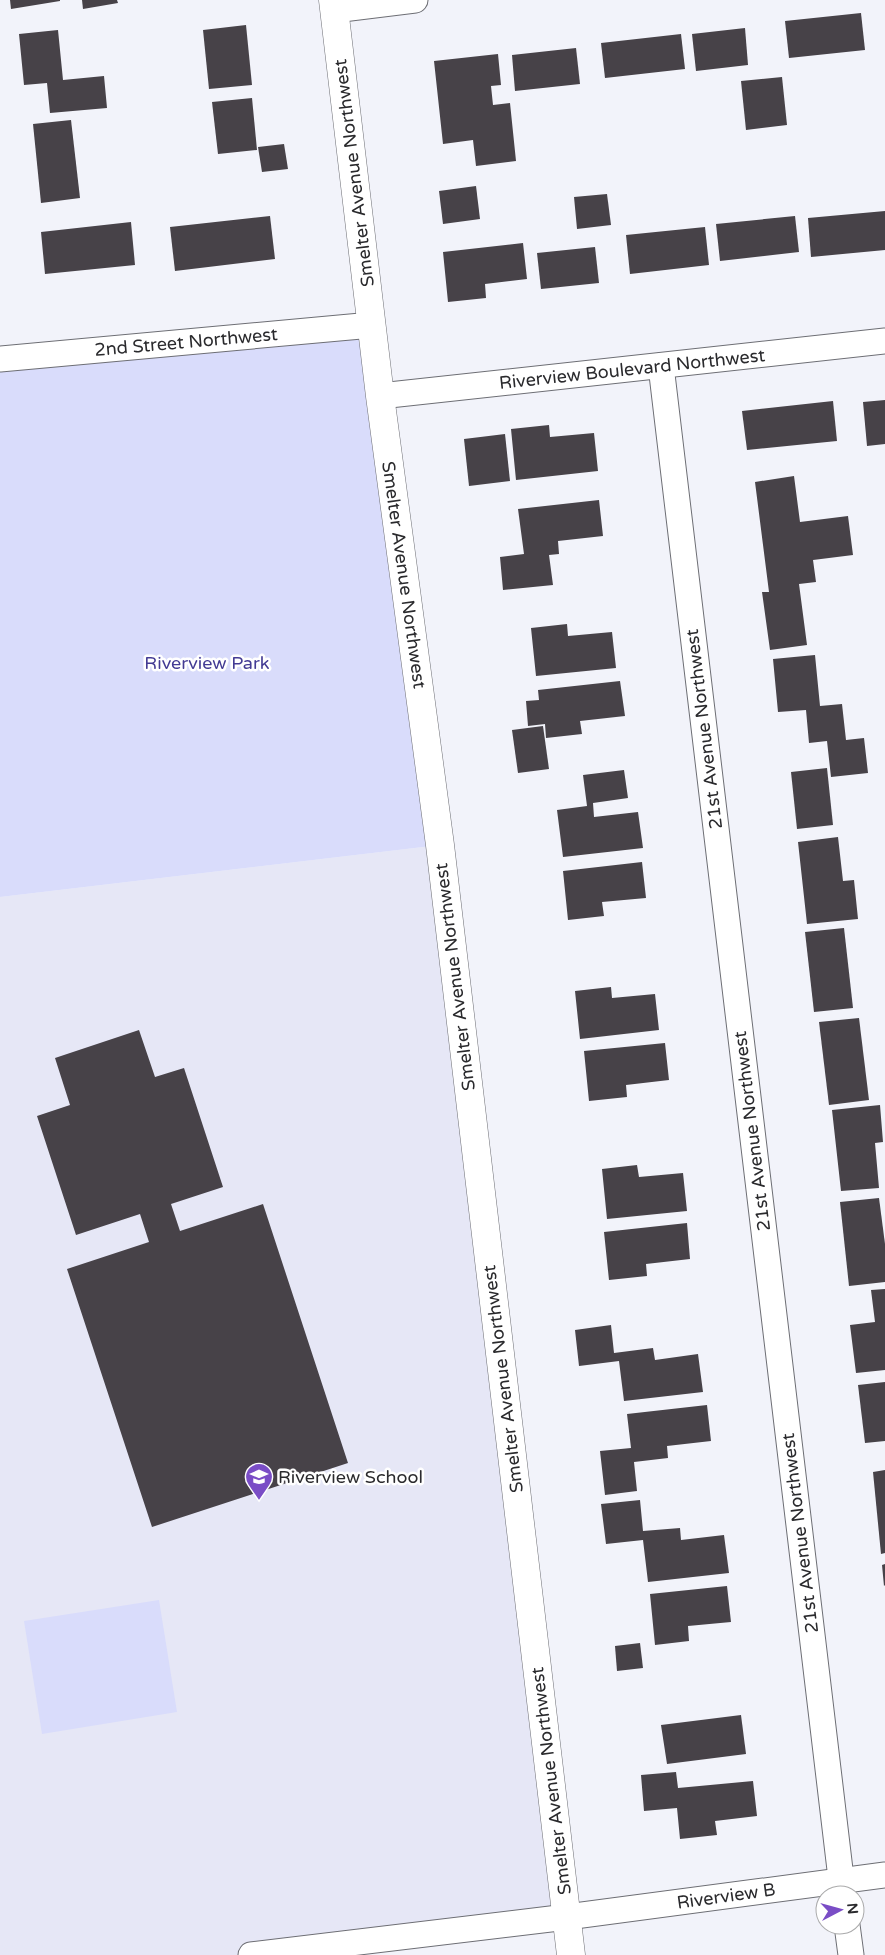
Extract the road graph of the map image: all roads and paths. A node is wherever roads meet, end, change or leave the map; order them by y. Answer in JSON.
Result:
{"nodes":[{"id":1,"x":415,"y":0,"type":"edge"},
{"id":2,"x":333,"y":5,"type":"edge"},
{"id":3,"x":372,"y":325,"type":"junction"},
{"id":4,"x":885,"y":341,"type":"edge"},
{"id":5,"x":0,"y":359,"type":"edge"},
{"id":6,"x":661,"y":366,"type":"junction"},
{"id":7,"x":380,"y":396,"type":"junction"},
{"id":8,"x":885,"y":1876,"type":"edge"},
{"id":9,"x":842,"y":1885,"type":"edge"},
{"id":10,"x":853,"y":1885,"type":"edge"},
{"id":11,"x":815,"y":1891,"type":"edge"},
{"id":12,"x":567,"y":1917,"type":"junction"},
{"id":13,"x":848,"y":1935,"type":"edge"},
{"id":14,"x":252,"y":1955,"type":"edge"},
{"id":15,"x":571,"y":1955,"type":"edge"},
{"id":16,"x":851,"y":1955,"type":"edge"}],
"edges":[{"from":1,"to":2,"type":"street"},
{"from":2,"to":3,"type":"street","name":"Smelter Avenue Northwest"},
{"from":3,"to":5,"type":"street","name":"2nd Street Northwest"},
{"from":3,"to":7,"type":"street","name":"Smelter Avenue Northwest"},
{"from":4,"to":6,"type":"street","name":"Riverview Boulevard Northwest"},
{"from":6,"to":7,"type":"street","name":"Riverview Boulevard Northwest"},
{"from":6,"to":9,"type":"street","name":"21st Avenue Northwest"},
{"from":7,"to":12,"type":"street","name":"Smelter Avenue Northwest"},
{"from":8,"to":10,"type":"street","name":"Riverview B"},
{"from":11,"to":12,"type":"street","name":"Riverview B"},
{"from":12,"to":14,"type":"street","name":"Riverview B"},
{"from":12,"to":15,"type":"street","name":"Smelter Avenue Northwest"},
{"from":13,"to":16,"type":"street"}]}
